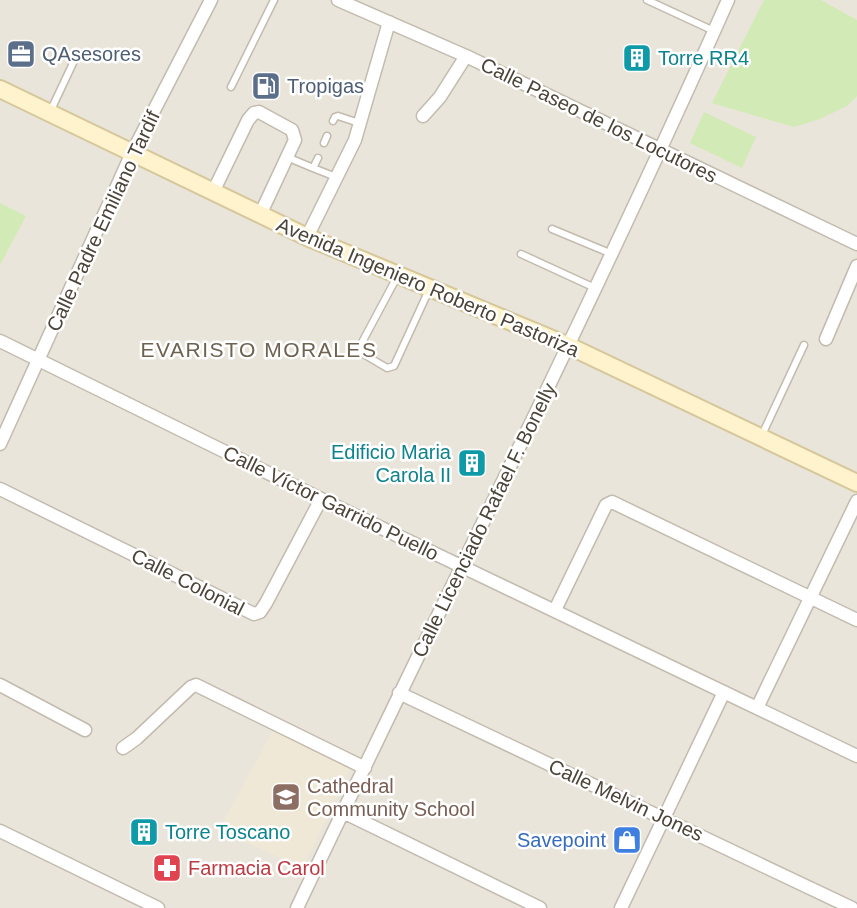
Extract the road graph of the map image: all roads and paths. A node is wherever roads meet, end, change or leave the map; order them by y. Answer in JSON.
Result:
{"nodes":[{"id":1,"x":211,"y":0,"type":"edge"},
{"id":2,"x":274,"y":0,"type":"edge"},
{"id":3,"x":338,"y":0,"type":"edge"},
{"id":4,"x":647,"y":0,"type":"edge"},
{"id":5,"x":728,"y":0,"type":"edge"},
{"id":6,"x":389,"y":22,"type":"junction"},
{"id":7,"x":714,"y":31,"type":"junction"},
{"id":8,"x":466,"y":56,"type":"junction"},
{"id":9,"x":74,"y":62,"type":"dead end"},
{"id":10,"x":231,"y":87,"type":"dead end"},
{"id":11,"x":0,"y":89,"type":"edge"},
{"id":12,"x":49,"y":113,"type":"junction"},
{"id":13,"x":423,"y":116,"type":"dead end"},
{"id":14,"x":333,"y":121,"type":"dead end"},
{"id":15,"x":359,"y":123,"type":"junction"},
{"id":16,"x":661,"y":149,"type":"junction"},
{"id":17,"x":132,"y":153,"type":"junction"},
{"id":18,"x":287,"y":157,"type":"junction"},
{"id":19,"x":318,"y":158,"type":"dead end"},
{"id":20,"x":314,"y":168,"type":"junction"},
{"id":21,"x":337,"y":178,"type":"junction"},
{"id":22,"x":213,"y":192,"type":"junction"},
{"id":23,"x":260,"y":215,"type":"junction"},
{"id":24,"x":552,"y":228,"type":"dead end"},
{"id":25,"x":307,"y":237,"type":"junction"},
{"id":26,"x":857,"y":244,"type":"edge"},
{"id":27,"x":521,"y":254,"type":"dead end"},
{"id":28,"x":612,"y":254,"type":"junction"},
{"id":29,"x":857,"y":266,"type":"edge"},
{"id":30,"x":399,"y":274,"type":"junction"},
{"id":31,"x":430,"y":287,"type":"junction"},
{"id":32,"x":596,"y":288,"type":"junction"},
{"id":33,"x":826,"y":339,"type":"dead end"},
{"id":34,"x":0,"y":340,"type":"edge"},
{"id":35,"x":804,"y":345,"type":"dead end"},
{"id":36,"x":569,"y":346,"type":"junction"},
{"id":37,"x":38,"y":359,"type":"junction"},
{"id":38,"x":761,"y":438,"type":"junction"},
{"id":39,"x":0,"y":444,"type":"edge"},
{"id":40,"x":857,"y":483,"type":"edge"},
{"id":41,"x":0,"y":489,"type":"edge"},
{"id":42,"x":321,"y":499,"type":"junction"},
{"id":43,"x":857,"y":501,"type":"edge"},
{"id":44,"x":461,"y":566,"type":"junction"},
{"id":45,"x":809,"y":597,"type":"junction"},
{"id":46,"x":555,"y":610,"type":"junction"},
{"id":47,"x":857,"y":620,"type":"edge"},
{"id":48,"x":0,"y":685,"type":"edge"},
{"id":49,"x":724,"y":692,"type":"junction"},
{"id":50,"x":399,"y":693,"type":"junction"},
{"id":51,"x":757,"y":708,"type":"junction"},
{"id":52,"x":85,"y":730,"type":"dead end"},
{"id":53,"x":123,"y":748,"type":"dead end"},
{"id":54,"x":857,"y":756,"type":"edge"},
{"id":55,"x":364,"y":768,"type":"junction"},
{"id":56,"x":343,"y":812,"type":"junction"},
{"id":57,"x":664,"y":818,"type":"junction"},
{"id":58,"x":0,"y":831,"type":"edge"},
{"id":59,"x":158,"y":908,"type":"edge"},
{"id":60,"x":297,"y":908,"type":"edge"},
{"id":61,"x":540,"y":908,"type":"edge"},
{"id":62,"x":621,"y":908,"type":"edge"},
{"id":63,"x":852,"y":908,"type":"edge"}],
"edges":[{"from":1,"to":17,"type":"street","name":"Calle Padre Emiliano Tardif"},
{"from":2,"to":10,"type":"lane"},
{"from":3,"to":6,"type":"street","name":"Calle Paseo de los Locutores"},
{"from":4,"to":7,"type":"lane"},
{"from":5,"to":7,"type":"street","name":"Calle Licenciado Rafael F. Bonelly"},
{"from":6,"to":8,"type":"street","name":"Calle Paseo de los Locutores"},
{"from":6,"to":15,"type":"street"},
{"from":7,"to":16,"type":"street","name":"Calle Licenciado Rafael F. Bonelly"},
{"from":8,"to":13,"type":"street"},
{"from":8,"to":16,"type":"street","name":"Calle Paseo de los Locutores"},
{"from":9,"to":12,"type":"lane"},
{"from":11,"to":12,"type":"street","name":"Avenida Ingeniero Roberto Pastoriza"},
{"from":12,"to":17,"type":"street","name":"Avenida Ingeniero Roberto Pastoriza"},
{"from":14,"to":15,"type":"lane"},
{"from":15,"to":21,"type":"street"},
{"from":16,"to":26,"type":"street","name":"Calle Paseo de los Locutores"},
{"from":16,"to":28,"type":"street","name":"Calle Licenciado Rafael F. Bonelly"},
{"from":17,"to":22,"type":"street","name":"Avenida Ingeniero Roberto Pastoriza"},
{"from":17,"to":37,"type":"street","name":"Calle Padre Emiliano Tardif"},
{"from":18,"to":20,"type":"lane"},
{"from":18,"to":22,"type":"street"},
{"from":18,"to":23,"type":"street"},
{"from":19,"to":20,"type":"lane"},
{"from":20,"to":21,"type":"lane"},
{"from":21,"to":25,"type":"street"},
{"from":22,"to":23,"type":"street","name":"Avenida Ingeniero Roberto Pastoriza"},
{"from":23,"to":25,"type":"street","name":"Avenida Ingeniero Roberto Pastoriza"},
{"from":24,"to":28,"type":"lane"},
{"from":25,"to":30,"type":"street","name":"Avenida Ingeniero Roberto Pastoriza"},
{"from":27,"to":32,"type":"lane"},
{"from":28,"to":32,"type":"street","name":"Calle Licenciado Rafael F. Bonelly"},
{"from":29,"to":33,"type":"street"},
{"from":30,"to":31,"type":"street","name":"Avenida Ingeniero Roberto Pastoriza"},
{"from":30,"to":31,"type":"lane"},
{"from":31,"to":36,"type":"street","name":"Avenida Ingeniero Roberto Pastoriza"},
{"from":32,"to":36,"type":"street","name":"Calle Licenciado Rafael F. Bonelly"},
{"from":34,"to":37,"type":"street","name":"Calle Víctor Garrido Puello"},
{"from":35,"to":38,"type":"lane"},
{"from":36,"to":38,"type":"street","name":"Avenida Ingeniero Roberto Pastoriza"},
{"from":36,"to":44,"type":"street","name":"Calle Licenciado Rafael F. Bonelly"},
{"from":37,"to":39,"type":"street","name":"Calle Padre Emiliano Tardif"},
{"from":37,"to":42,"type":"street","name":"Calle Víctor Garrido Puello"},
{"from":38,"to":40,"type":"street","name":"Avenida Ingeniero Roberto Pastoriza"},
{"from":41,"to":42,"type":"street","name":"Calle Colonial"},
{"from":42,"to":44,"type":"street","name":"Calle Víctor Garrido Puello"},
{"from":43,"to":45,"type":"street"},
{"from":44,"to":46,"type":"street","name":"Calle Víctor Garrido Puello"},
{"from":44,"to":50,"type":"street","name":"Calle Licenciado Rafael F. Bonelly"},
{"from":45,"to":46,"type":"street"},
{"from":45,"to":47,"type":"street"},
{"from":45,"to":51,"type":"street"},
{"from":46,"to":49,"type":"street","name":"Calle Víctor Garrido Puello"},
{"from":48,"to":52,"type":"street"},
{"from":49,"to":51,"type":"street","name":"Calle Víctor Garrido Puello"},
{"from":49,"to":57,"type":"street"},
{"from":50,"to":55,"type":"street","name":"Calle Licenciado Rafael F. Bonelly"},
{"from":50,"to":57,"type":"street","name":"Calle Melvin Jones"},
{"from":51,"to":54,"type":"street","name":"Calle Víctor Garrido Puello"},
{"from":53,"to":55,"type":"street"},
{"from":55,"to":56,"type":"street","name":"Calle Licenciado Rafael F. Bonelly"},
{"from":56,"to":60,"type":"street","name":"Calle Licenciado Rafael F. Bonelly"},
{"from":56,"to":61,"type":"street"},
{"from":57,"to":62,"type":"street"},
{"from":57,"to":63,"type":"street","name":"Calle Melvin Jones"},
{"from":58,"to":59,"type":"street"}]}
